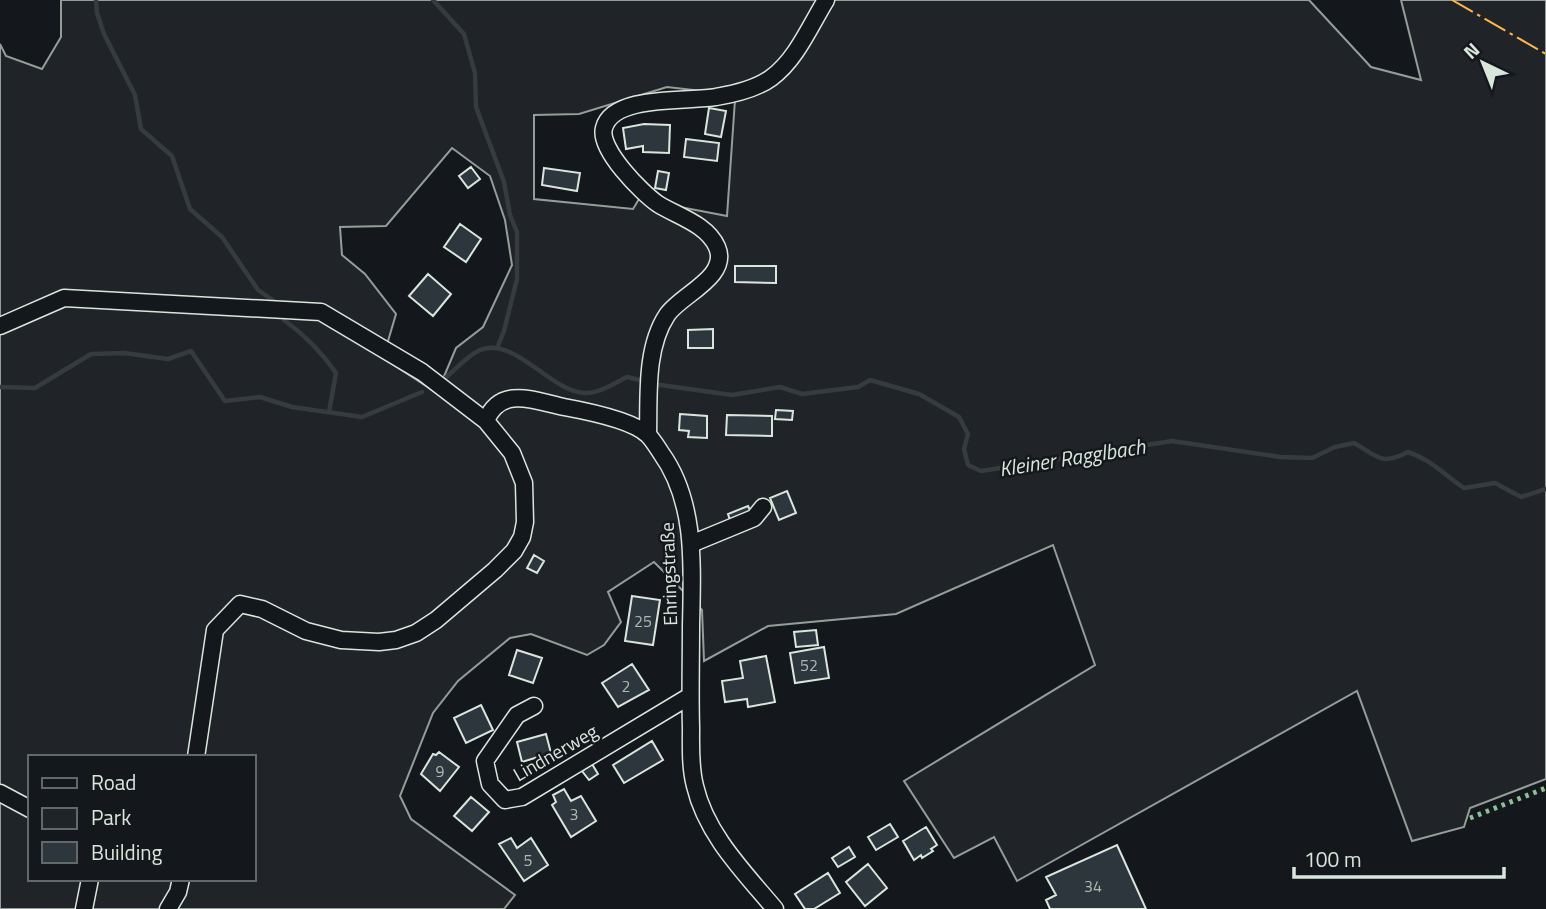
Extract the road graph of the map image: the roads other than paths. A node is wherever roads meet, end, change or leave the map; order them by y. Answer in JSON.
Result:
{"nodes":[{"id":1,"x":826,"y":0,"type":"edge"},
{"id":2,"x":0,"y":326,"type":"edge"},
{"id":3,"x":486,"y":421,"type":"junction"},
{"id":4,"x":648,"y":434,"type":"junction"},
{"id":5,"x":763,"y":507,"type":"dead end"},
{"id":6,"x":691,"y":544,"type":"junction"},
{"id":7,"x":690,"y":696,"type":"junction"},
{"id":8,"x":534,"y":706,"type":"dead end"},
{"id":9,"x":196,"y":755,"type":"edge"},
{"id":10,"x":0,"y":793,"type":"edge"},
{"id":11,"x":28,"y":808,"type":"edge"},
{"id":12,"x":90,"y":881,"type":"edge"},
{"id":13,"x":181,"y":881,"type":"edge"},
{"id":14,"x":84,"y":909,"type":"edge"},
{"id":15,"x":168,"y":909,"type":"edge"},
{"id":16,"x":775,"y":909,"type":"edge"}],
"edges":[{"from":1,"to":4,"type":"street"},
{"from":2,"to":3,"type":"street"},
{"from":3,"to":4,"type":"street"},
{"from":3,"to":9,"type":"street"},
{"from":4,"to":6,"type":"street","name":"Ehringstraße"},
{"from":5,"to":6,"type":"street"},
{"from":6,"to":7,"type":"street","name":"Ehringstraße"},
{"from":7,"to":8,"type":"street","name":"Lindnerweg"},
{"from":7,"to":16,"type":"street","name":"Ehringstraße"},
{"from":10,"to":11,"type":"street"},
{"from":12,"to":14,"type":"street"},
{"from":13,"to":15,"type":"street"}]}
